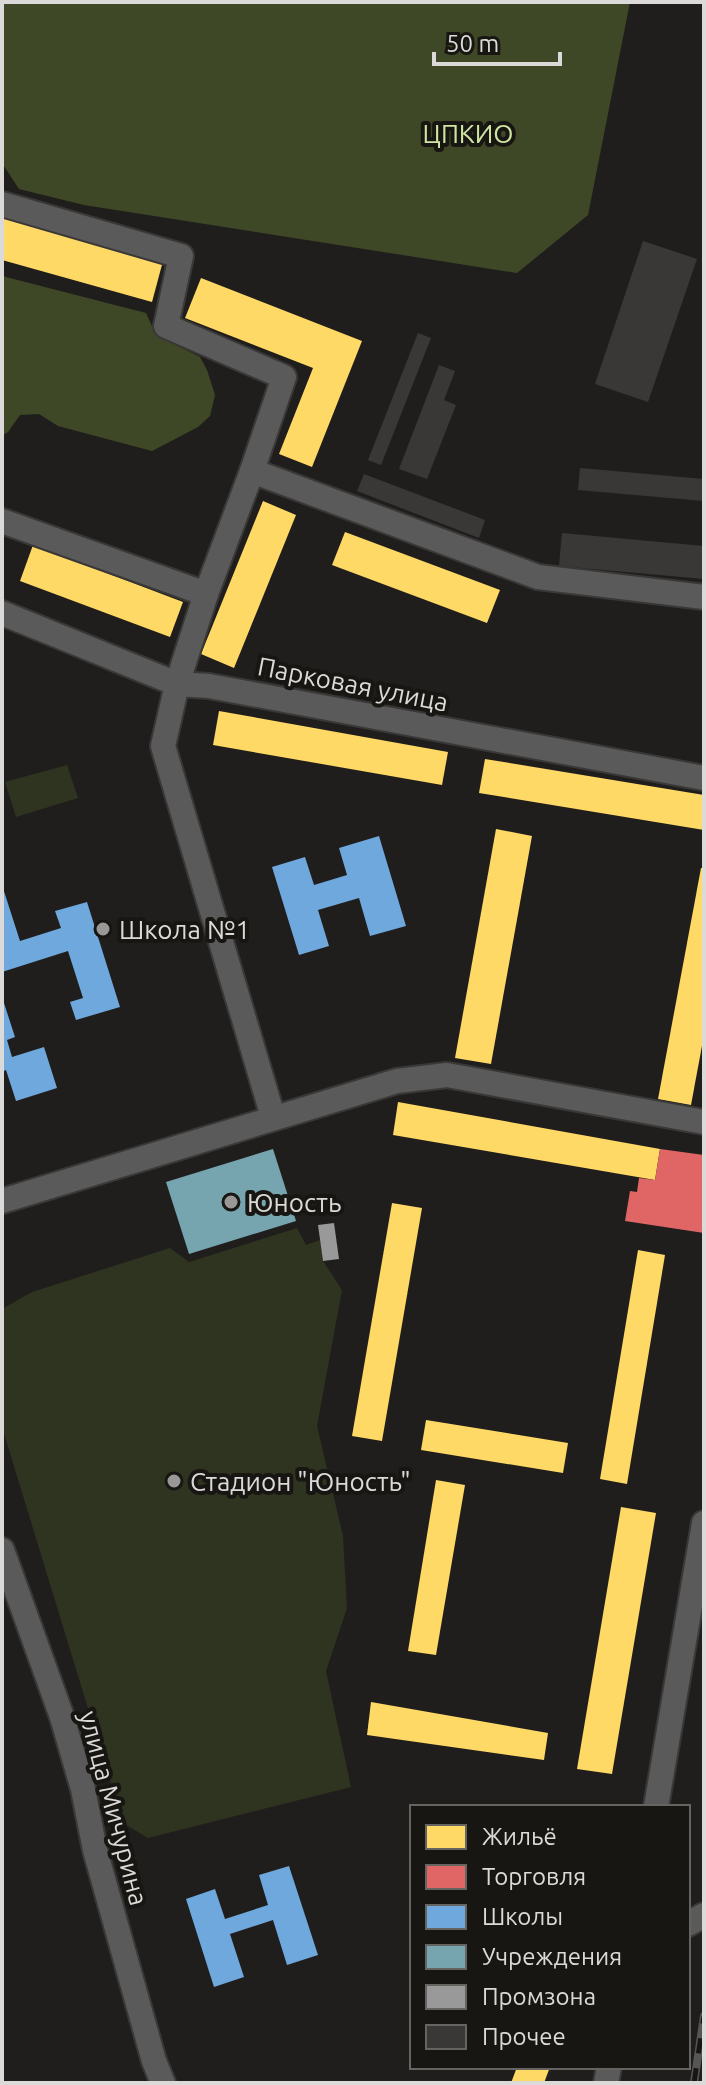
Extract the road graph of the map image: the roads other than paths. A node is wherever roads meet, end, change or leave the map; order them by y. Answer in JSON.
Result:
{"nodes":[{"id":1,"x":2,"y":204,"type":"edge"},
{"id":2,"x":252,"y":471,"type":"junction"},
{"id":3,"x":2,"y":521,"type":"edge"},
{"id":4,"x":206,"y":594,"type":"junction"},
{"id":5,"x":704,"y":597,"type":"edge"},
{"id":6,"x":2,"y":613,"type":"edge"},
{"id":7,"x":177,"y":684,"type":"junction"},
{"id":8,"x":704,"y":778,"type":"edge"},
{"id":9,"x":273,"y":1117,"type":"junction"},
{"id":10,"x":704,"y":1122,"type":"edge"},
{"id":11,"x":2,"y":1201,"type":"edge"},
{"id":12,"x":704,"y":1523,"type":"edge"},
{"id":13,"x":2,"y":1550,"type":"edge"},
{"id":14,"x":656,"y":1805,"type":"edge"},
{"id":15,"x":163,"y":2083,"type":"edge"}],
"edges":[{"from":1,"to":2,"type":"street"},
{"from":2,"to":4,"type":"street"},
{"from":2,"to":5,"type":"street"},
{"from":3,"to":4,"type":"street"},
{"from":4,"to":7,"type":"street"},
{"from":6,"to":7,"type":"street","name":"Парковая улица"},
{"from":7,"to":8,"type":"street","name":"Парковая улица"},
{"from":7,"to":9,"type":"street"},
{"from":9,"to":10,"type":"street"},
{"from":9,"to":11,"type":"street"},
{"from":12,"to":14,"type":"street"},
{"from":13,"to":15,"type":"street","name":"улица Мичурина"}]}
